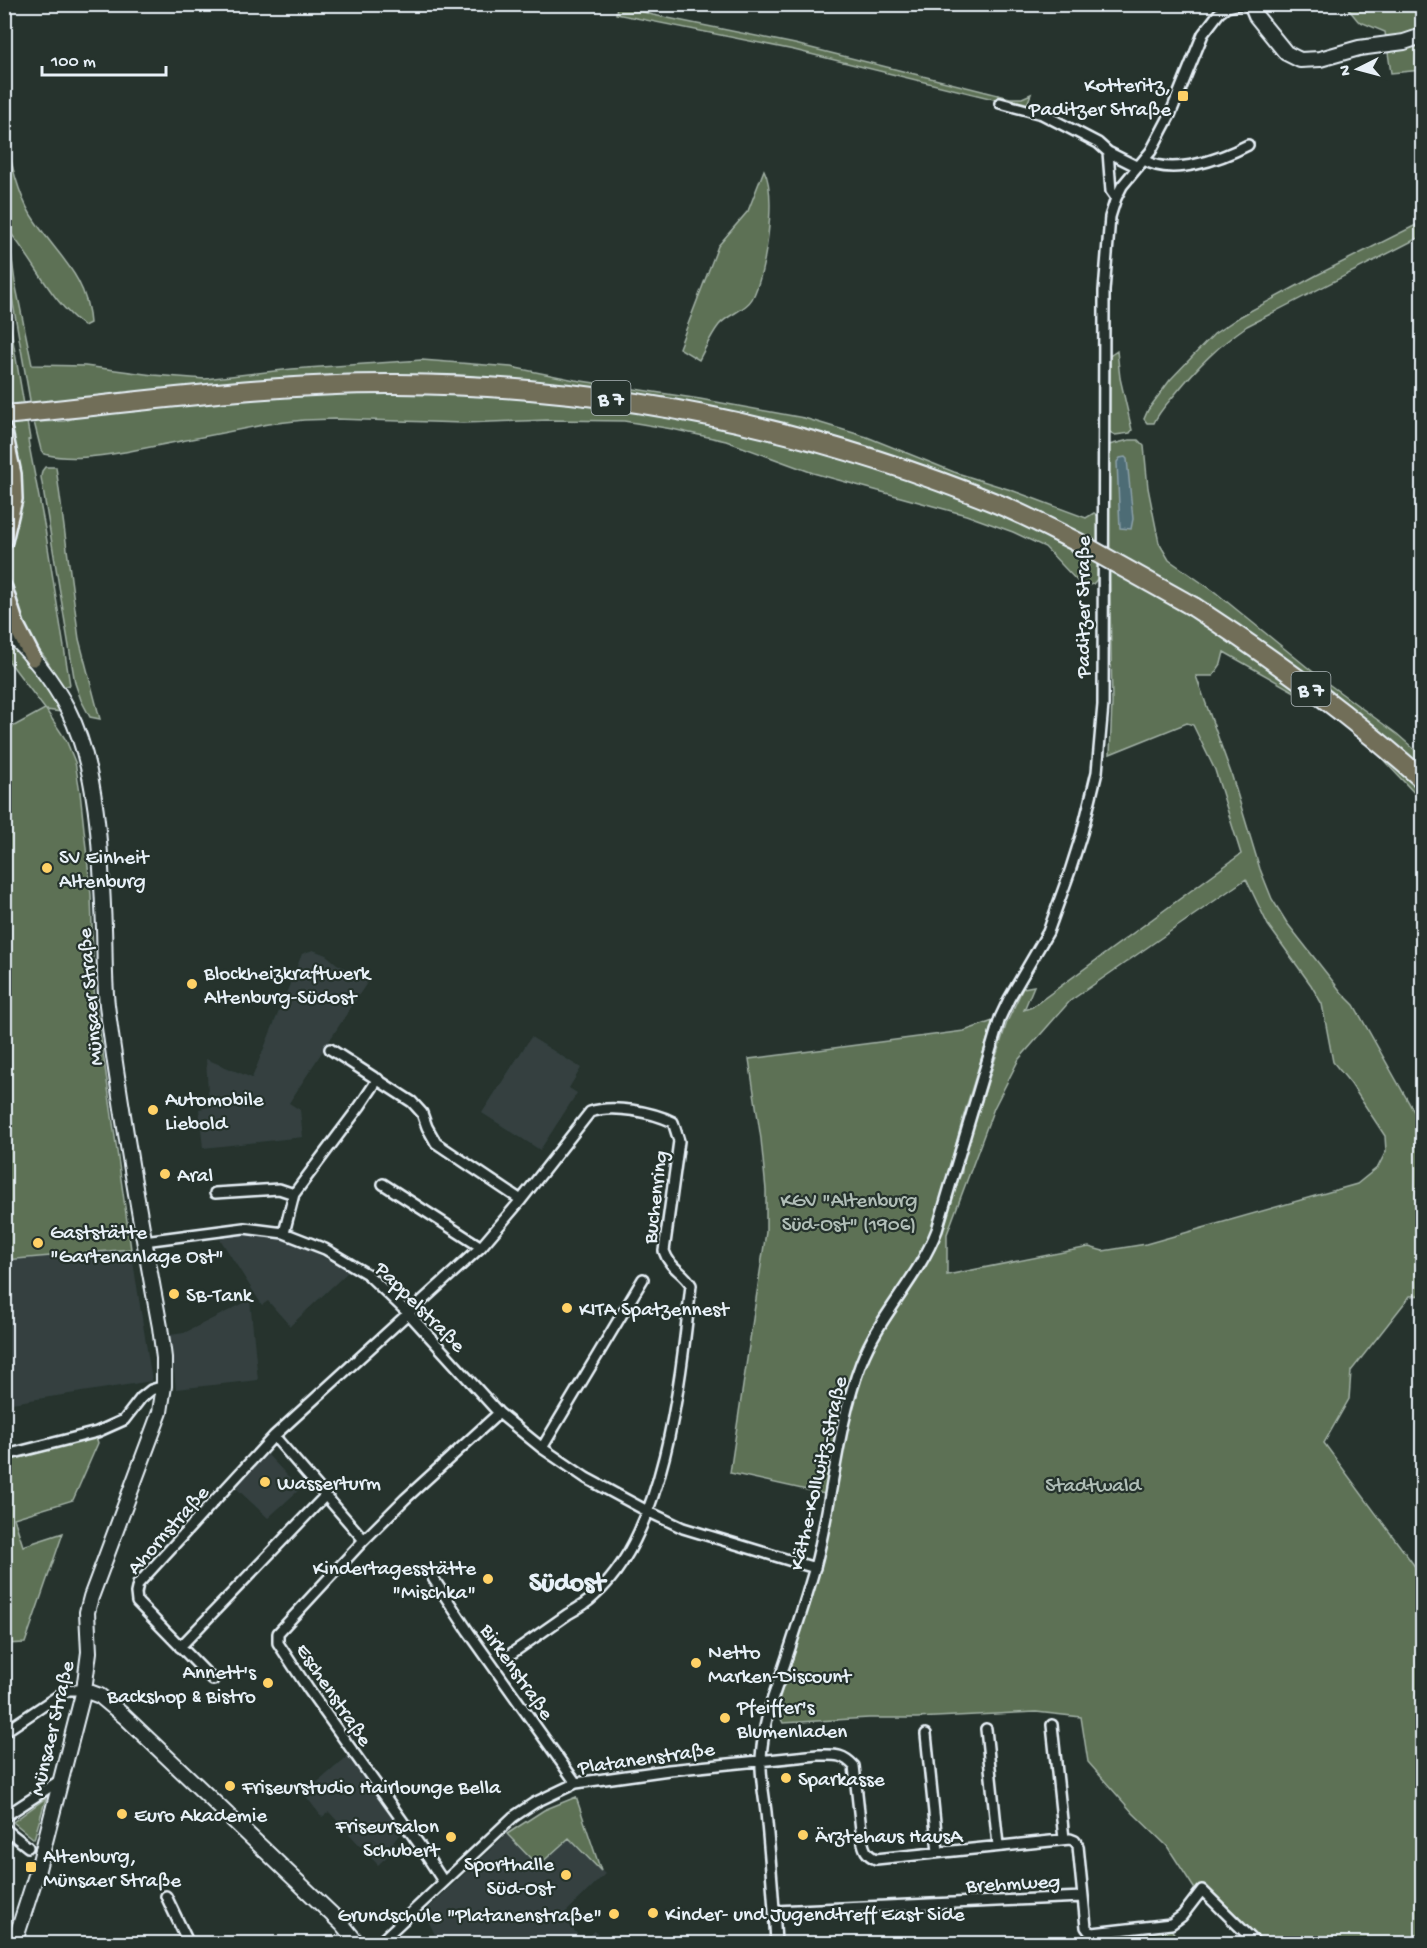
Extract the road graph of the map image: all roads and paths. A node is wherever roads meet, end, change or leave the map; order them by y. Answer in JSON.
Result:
{"nodes":[{"id":1,"x":1240,"y":4,"type":"edge"},
{"id":2,"x":1251,"y":4,"type":"edge"},
{"id":3,"x":1422,"y":36,"type":"edge"},
{"id":4,"x":1000,"y":103,"type":"dead end"},
{"id":5,"x":1248,"y":145,"type":"dead end"},
{"id":6,"x":1108,"y":153,"type":"junction"},
{"id":7,"x":1141,"y":163,"type":"junction"},
{"id":8,"x":1116,"y":198,"type":"junction"},
{"id":9,"x":4,"y":415,"type":"edge"},
{"id":10,"x":4,"y":432,"type":"edge"},
{"id":11,"x":4,"y":489,"type":"edge"},
{"id":12,"x":4,"y":497,"type":"edge"},
{"id":13,"x":4,"y":541,"type":"edge"},
{"id":14,"x":4,"y":588,"type":"edge"},
{"id":15,"x":4,"y":628,"type":"edge"},
{"id":16,"x":33,"y":658,"type":"junction"},
{"id":17,"x":1422,"y":779,"type":"edge"},
{"id":18,"x":1009,"y":999,"type":"joint"},
{"id":19,"x":330,"y":1049,"type":"dead end"},
{"id":20,"x":378,"y":1079,"type":"junction"},
{"id":21,"x":383,"y":1184,"type":"dead end"},
{"id":22,"x":215,"y":1193,"type":"dead end"},
{"id":23,"x":294,"y":1194,"type":"junction"},
{"id":24,"x":521,"y":1200,"type":"junction"},
{"id":25,"x":284,"y":1233,"type":"junction"},
{"id":26,"x":144,"y":1240,"type":"junction"},
{"id":27,"x":481,"y":1247,"type":"junction"},
{"id":28,"x":643,"y":1279,"type":"dead end"},
{"id":29,"x":409,"y":1314,"type":"junction"},
{"id":30,"x":164,"y":1386,"type":"junction"},
{"id":31,"x":499,"y":1413,"type":"junction"},
{"id":32,"x":274,"y":1436,"type":"junction"},
{"id":33,"x":542,"y":1448,"type":"junction"},
{"id":34,"x":4,"y":1452,"type":"edge"},
{"id":35,"x":326,"y":1495,"type":"junction"},
{"id":36,"x":649,"y":1512,"type":"junction"},
{"id":37,"x":364,"y":1540,"type":"junction"},
{"id":38,"x":815,"y":1568,"type":"junction"},
{"id":39,"x":433,"y":1578,"type":"dead end"},
{"id":40,"x":180,"y":1647,"type":"junction"},
{"id":41,"x":508,"y":1656,"type":"dead end"},
{"id":42,"x":213,"y":1680,"type":"dead end"},
{"id":43,"x":84,"y":1690,"type":"junction"},
{"id":44,"x":1052,"y":1725,"type":"dead end"},
{"id":45,"x":986,"y":1730,"type":"dead end"},
{"id":46,"x":4,"y":1732,"type":"edge"},
{"id":47,"x":926,"y":1734,"type":"dead end"},
{"id":48,"x":761,"y":1761,"type":"junction"},
{"id":49,"x":62,"y":1779,"type":"junction"},
{"id":50,"x":576,"y":1783,"type":"junction"},
{"id":51,"x":4,"y":1817,"type":"edge"},
{"id":52,"x":4,"y":1828,"type":"edge"},
{"id":53,"x":1064,"y":1839,"type":"junction"},
{"id":54,"x":998,"y":1845,"type":"junction"},
{"id":55,"x":28,"y":1847,"type":"dead end"},
{"id":56,"x":938,"y":1852,"type":"junction"},
{"id":57,"x":443,"y":1881,"type":"junction"},
{"id":58,"x":166,"y":1896,"type":"dead end"},
{"id":59,"x":1083,"y":1897,"type":"junction"},
{"id":60,"x":775,"y":1911,"type":"junction"},
{"id":61,"x":14,"y":1944,"type":"edge"},
{"id":62,"x":189,"y":1944,"type":"edge"},
{"id":63,"x":358,"y":1944,"type":"edge"},
{"id":64,"x":378,"y":1944,"type":"edge"},
{"id":65,"x":776,"y":1944,"type":"edge"},
{"id":66,"x":1257,"y":1944,"type":"edge"}],
"edges":[{"from":1,"to":7,"type":"street","name":"Paditzer Straße"},
{"from":2,"to":3,"type":"street"},
{"from":4,"to":6,"type":"street"},
{"from":5,"to":7,"type":"street"},
{"from":6,"to":7,"type":"street"},
{"from":6,"to":8,"type":"street","name":"Paditzer Straße"},
{"from":7,"to":8,"type":"street","name":"Paditzer Straße"},
{"from":8,"to":18,"type":"street","name":"Paditzer Straße"},
{"from":9,"to":17,"type":"highway","number":"B 7","bridge":true},
{"from":10,"to":13,"type":"main road"},
{"from":11,"to":12,"type":"main road"},
{"from":14,"to":16,"type":"main road"},
{"from":15,"to":16,"type":"street","name":"Münsaer Straße"},
{"from":16,"to":26,"type":"street","name":"Münsaer Straße"},
{"from":18,"to":38,"type":"street","name":"Käthe-Kollwitz-Straße"},
{"from":19,"to":20,"type":"street"},
{"from":20,"to":23,"type":"street"},
{"from":20,"to":24,"type":"street"},
{"from":21,"to":27,"type":"street"},
{"from":22,"to":23,"type":"street"},
{"from":23,"to":25,"type":"street"},
{"from":24,"to":27,"type":"street","name":"Buchenring"},
{"from":24,"to":36,"type":"street","name":"Buchenring"},
{"from":25,"to":26,"type":"street","name":"Pappelstraße"},
{"from":25,"to":29,"type":"street","name":"Pappelstraße"},
{"from":26,"to":30,"type":"street","name":"Münsaer Straße"},
{"from":27,"to":29,"type":"street","name":"Buchenring"},
{"from":28,"to":33,"type":"street"},
{"from":29,"to":31,"type":"street","name":"Pappelstraße"},
{"from":29,"to":32,"type":"street","name":"Ahornstraße"},
{"from":30,"to":34,"type":"street"},
{"from":30,"to":43,"type":"street","name":"Münsaer Straße"},
{"from":31,"to":33,"type":"street","name":"Pappelstraße"},
{"from":31,"to":37,"type":"street","name":"Eschenstraße"},
{"from":32,"to":35,"type":"street"},
{"from":32,"to":40,"type":"street","name":"Ahornstraße"},
{"from":33,"to":36,"type":"street","name":"Pappelstraße"},
{"from":35,"to":37,"type":"street"},
{"from":35,"to":40,"type":"street"},
{"from":36,"to":38,"type":"street","name":"Pappelstraße"},
{"from":36,"to":41,"type":"street","name":"Birkenstraße"},
{"from":37,"to":57,"type":"street","name":"Eschenstraße"},
{"from":38,"to":48,"type":"street","name":"Käthe-Kollwitz-Straße"},
{"from":39,"to":50,"type":"street","name":"Birkenstraße"},
{"from":40,"to":42,"type":"street","name":"Ahornstraße"},
{"from":43,"to":46,"type":"street"},
{"from":43,"to":49,"type":"street","name":"Münsaer Straße"},
{"from":43,"to":63,"type":"street"},
{"from":44,"to":53,"type":"street"},
{"from":45,"to":54,"type":"street"},
{"from":47,"to":56,"type":"street"},
{"from":48,"to":50,"type":"street","name":"Platanenstraße"},
{"from":48,"to":56,"type":"street","name":"Platanenstraße"},
{"from":48,"to":60,"type":"street","name":"Käthe-Kollwitz-Straße"},
{"from":49,"to":51,"type":"street"},
{"from":49,"to":61,"type":"street","name":"Münsaer Straße"},
{"from":50,"to":57,"type":"street","name":"Platanenstraße"},
{"from":52,"to":55,"type":"street"},
{"from":53,"to":54,"type":"street"},
{"from":53,"to":59,"type":"street"},
{"from":54,"to":56,"type":"street"},
{"from":57,"to":64,"type":"street","name":"Platanenstraße"},
{"from":58,"to":62,"type":"street"},
{"from":59,"to":60,"type":"street","name":"Brehmweg"},
{"from":59,"to":66,"type":"street","name":"Brehmweg"},
{"from":60,"to":65,"type":"street","name":"Käthe-Kollwitz-Straße"}]}
